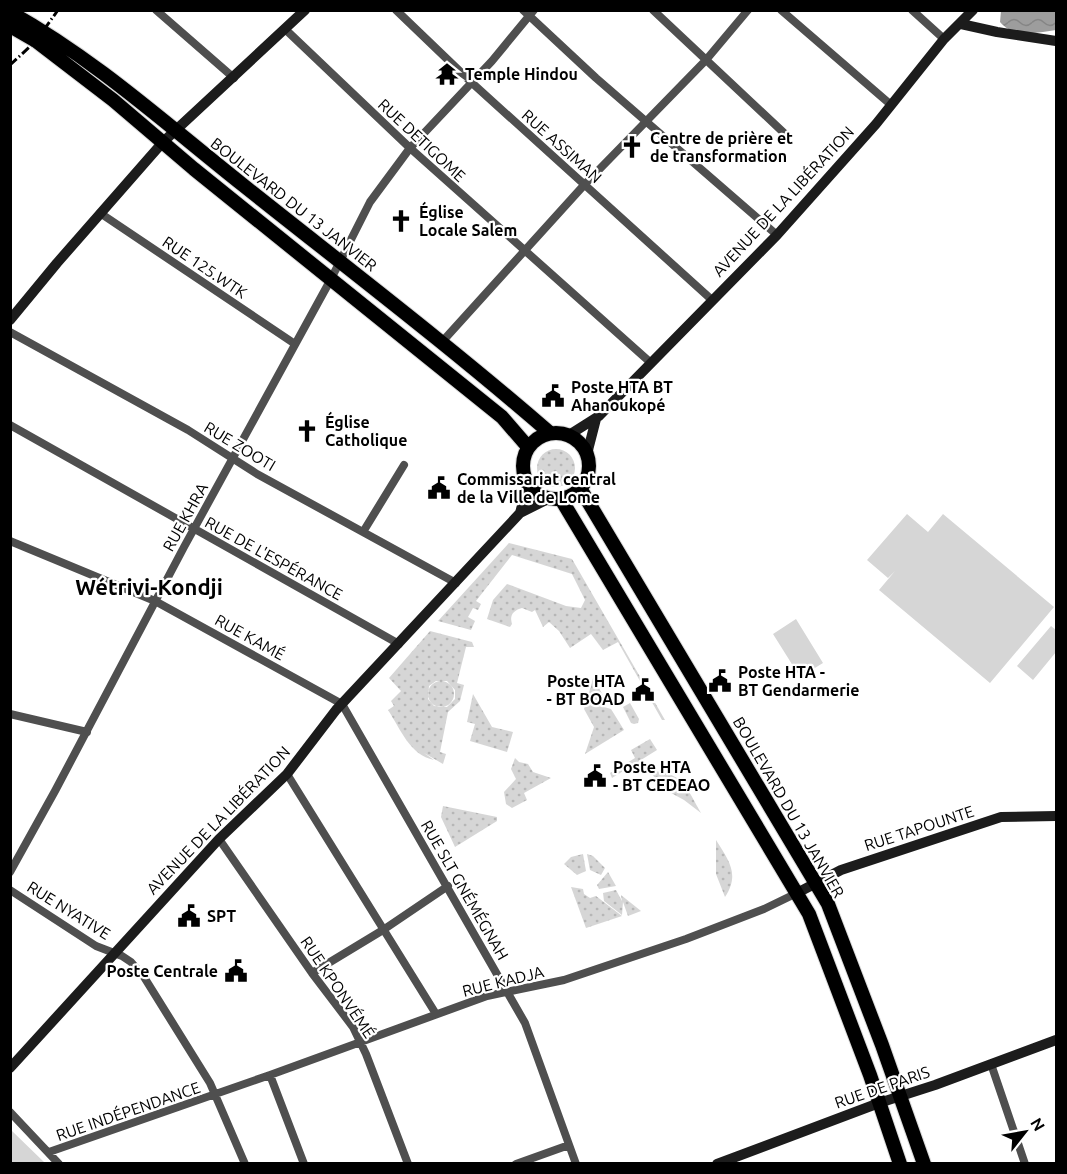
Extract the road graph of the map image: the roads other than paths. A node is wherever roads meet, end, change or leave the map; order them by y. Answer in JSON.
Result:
{"nodes":[{"id":1,"x":156,"y":10,"type":"edge"},
{"id":2,"x":305,"y":10,"type":"edge"},
{"id":3,"x":396,"y":10,"type":"edge"},
{"id":4,"x":653,"y":10,"type":"edge"},
{"id":5,"x":748,"y":10,"type":"edge"},
{"id":6,"x":781,"y":10,"type":"edge"},
{"id":7,"x":912,"y":10,"type":"edge"},
{"id":8,"x":973,"y":10,"type":"edge"},
{"id":9,"x":10,"y":12,"type":"edge"},
{"id":10,"x":528,"y":12,"type":"edge"},
{"id":11,"x":961,"y":24,"type":"junction"},
{"id":12,"x":10,"y":26,"type":"edge"},
{"id":13,"x":285,"y":29,"type":"junction"},
{"id":14,"x":944,"y":39,"type":"junction"},
{"id":15,"x":1056,"y":42,"type":"edge"},
{"id":16,"x":706,"y":60,"type":"junction"},
{"id":17,"x":234,"y":78,"type":"junction"},
{"id":18,"x":471,"y":82,"type":"junction"},
{"id":19,"x":890,"y":104,"type":"junction"},
{"id":20,"x":647,"y":122,"type":"junction"},
{"id":21,"x":177,"y":130,"type":"junction"},
{"id":22,"x":784,"y":133,"type":"dead end"},
{"id":23,"x":164,"y":142,"type":"junction"},
{"id":24,"x":410,"y":148,"type":"junction"},
{"id":25,"x":585,"y":184,"type":"junction"},
{"id":26,"x":100,"y":213,"type":"junction"},
{"id":27,"x":777,"y":235,"type":"junction"},
{"id":28,"x":524,"y":251,"type":"junction"},
{"id":29,"x":335,"y":270,"type":"junction"},
{"id":30,"x":712,"y":300,"type":"junction"},
{"id":31,"x":10,"y":320,"type":"edge"},
{"id":32,"x":10,"y":332,"type":"edge"},
{"id":33,"x":441,"y":342,"type":"junction"},
{"id":34,"x":295,"y":344,"type":"junction"},
{"id":35,"x":651,"y":363,"type":"junction"},
{"id":36,"x":596,"y":419,"type":"junction"},
{"id":37,"x":10,"y":425,"type":"edge"},
{"id":38,"x":550,"y":433,"type":"junction"},
{"id":39,"x":568,"y":435,"type":"junction"},
{"id":40,"x":528,"y":447,"type":"junction"},
{"id":41,"x":587,"y":454,"type":"junction"},
{"id":42,"x":234,"y":459,"type":"junction"},
{"id":43,"x":404,"y":465,"type":"dead end"},
{"id":44,"x":528,"y":483,"type":"junction"},
{"id":45,"x":580,"y":488,"type":"junction"},
{"id":46,"x":555,"y":499,"type":"junction"},
{"id":47,"x":520,"y":513,"type":"junction"},
{"id":48,"x":194,"y":529,"type":"junction"},
{"id":49,"x":363,"y":532,"type":"junction"},
{"id":50,"x":10,"y":541,"type":"edge"},
{"id":51,"x":456,"y":583,"type":"junction"},
{"id":52,"x":155,"y":601,"type":"junction"},
{"id":53,"x":399,"y":644,"type":"junction"},
{"id":54,"x":679,"y":653,"type":"junction"},
{"id":55,"x":661,"y":664,"type":"junction"},
{"id":56,"x":342,"y":704,"type":"junction"},
{"id":57,"x":10,"y":714,"type":"edge"},
{"id":58,"x":87,"y":732,"type":"junction"},
{"id":59,"x":287,"y":774,"type":"junction"},
{"id":60,"x":1056,"y":816,"type":"edge"},
{"id":61,"x":219,"y":838,"type":"junction"},
{"id":62,"x":10,"y":872,"type":"edge"},
{"id":63,"x":817,"y":884,"type":"junction"},
{"id":64,"x":448,"y":886,"type":"junction"},
{"id":65,"x":10,"y":890,"type":"edge"},
{"id":66,"x":797,"y":893,"type":"junction"},
{"id":67,"x":383,"y":930,"type":"junction"},
{"id":68,"x":114,"y":952,"type":"junction"},
{"id":69,"x":312,"y":973,"type":"junction"},
{"id":70,"x":508,"y":991,"type":"junction"},
{"id":71,"x":436,"y":1014,"type":"junction"},
{"id":72,"x":1056,"y":1040,"type":"edge"},
{"id":73,"x":360,"y":1042,"type":"junction"},
{"id":74,"x":991,"y":1064,"type":"junction"},
{"id":75,"x":10,"y":1068,"type":"edge"},
{"id":76,"x":270,"y":1075,"type":"junction"},
{"id":77,"x":216,"y":1095,"type":"junction"},
{"id":78,"x":900,"y":1096,"type":"junction"},
{"id":79,"x":879,"y":1103,"type":"junction"},
{"id":80,"x":10,"y":1112,"type":"edge"},
{"id":81,"x":569,"y":1145,"type":"junction"},
{"id":82,"x":49,"y":1152,"type":"junction"},
{"id":83,"x":745,"y":1158,"type":"edge"},
{"id":84,"x":897,"y":1163,"type":"edge"},
{"id":85,"x":59,"y":1164,"type":"edge"},
{"id":86,"x":245,"y":1164,"type":"edge"},
{"id":87,"x":304,"y":1164,"type":"edge"},
{"id":88,"x":408,"y":1164,"type":"edge"},
{"id":89,"x":516,"y":1164,"type":"edge"},
{"id":90,"x":576,"y":1164,"type":"edge"},
{"id":91,"x":717,"y":1164,"type":"edge"},
{"id":92,"x":924,"y":1164,"type":"edge"},
{"id":93,"x":1025,"y":1164,"type":"edge"}],
"edges":[{"from":1,"to":17,"type":"street"},
{"from":2,"to":13,"type":"main road"},
{"from":3,"to":18,"type":"street","name":"RUE ASSIMAN"},
{"from":4,"to":16,"type":"street"},
{"from":5,"to":16,"type":"street"},
{"from":6,"to":19,"type":"street"},
{"from":7,"to":14,"type":"street"},
{"from":8,"to":11,"type":"main road","name":"AVENUE DE LA LIBÉRATION"},
{"from":9,"to":21,"type":"highway","name":"BOULEVARD DU 13 JANVIER"},
{"from":10,"to":18,"type":"street","name":"RUE KHRA"},
{"from":10,"to":20,"type":"street"},
{"from":11,"to":14,"type":"main road","name":"AVENUE DE LA LIBÉRATION"},
{"from":11,"to":15,"type":"main road"},
{"from":12,"to":23,"type":"highway","name":"BOULEVARD DU 13 JANVIER"},
{"from":13,"to":17,"type":"main road"},
{"from":13,"to":24,"type":"street","name":"RUE DETIGOME"},
{"from":14,"to":19,"type":"main road","name":"AVENUE DE LA LIBÉRATION"},
{"from":16,"to":20,"type":"street"},
{"from":16,"to":22,"type":"street"},
{"from":17,"to":21,"type":"main road"},
{"from":18,"to":24,"type":"street","name":"RUE KHRA"},
{"from":18,"to":25,"type":"street","name":"RUE ASSIMAN"},
{"from":19,"to":27,"type":"main road","name":"AVENUE DE LA LIBÉRATION"},
{"from":20,"to":25,"type":"street"},
{"from":20,"to":27,"type":"street"},
{"from":21,"to":23,"type":"main road"},
{"from":21,"to":29,"type":"highway","name":"BOULEVARD DU 13 JANVIER"},
{"from":23,"to":26,"type":"main road"},
{"from":23,"to":29,"type":"highway","name":"BOULEVARD DU 13 JANVIER"},
{"from":24,"to":28,"type":"street","name":"RUE DETIGOME"},
{"from":24,"to":29,"type":"street","name":"RUE KHRA"},
{"from":25,"to":28,"type":"street"},
{"from":25,"to":30,"type":"street","name":"RUE ASSIMAN"},
{"from":26,"to":31,"type":"main road"},
{"from":26,"to":34,"type":"street","name":"RUE 125.WTK"},
{"from":27,"to":30,"type":"main road","name":"AVENUE DE LA LIBÉRATION"},
{"from":28,"to":33,"type":"street"},
{"from":28,"to":35,"type":"street","name":"RUE DETIGOME"},
{"from":29,"to":33,"type":"highway","name":"BOULEVARD DU 13 JANVIER"},
{"from":29,"to":34,"type":"street","name":"RUE KHRA"},
{"from":29,"to":40,"type":"highway","name":"BOULEVARD DU 13 JANVIER"},
{"from":30,"to":35,"type":"main road","name":"AVENUE DE LA LIBÉRATION"},
{"from":32,"to":42,"type":"street","name":"RUE ZOOTI"},
{"from":33,"to":38,"type":"highway","name":"BOULEVARD DU 13 JANVIER"},
{"from":34,"to":42,"type":"street","name":"RUE KHRA"},
{"from":35,"to":36,"type":"main road","name":"AVENUE DE LA LIBÉRATION"},
{"from":36,"to":39,"type":"main road"},
{"from":36,"to":41,"type":"main road"},
{"from":37,"to":48,"type":"street","name":"RUE DE L'ESPÉRANCE"},
{"from":38,"to":39,"type":"highway"},
{"from":38,"to":40,"type":"highway"},
{"from":39,"to":41,"type":"highway"},
{"from":40,"to":44,"type":"highway"},
{"from":41,"to":45,"type":"highway"},
{"from":42,"to":48,"type":"street","name":"RUE KHRA"},
{"from":42,"to":49,"type":"street","name":"RUE ZOOTI"},
{"from":43,"to":49,"type":"street"},
{"from":44,"to":46,"type":"highway"},
{"from":44,"to":47,"type":"main road"},
{"from":45,"to":46,"type":"highway"},
{"from":45,"to":54,"type":"highway","name":"BOULEVARD DU 13 JANVIER"},
{"from":46,"to":47,"type":"main road"},
{"from":46,"to":55,"type":"highway"},
{"from":47,"to":51,"type":"main road","name":"AVENUE DE LA LIBÉRATION"},
{"from":48,"to":52,"type":"street","name":"RUE KHRA"},
{"from":48,"to":53,"type":"street","name":"RUE DE L'ESPÉRANCE"},
{"from":49,"to":51,"type":"street","name":"RUE ZOOTI"},
{"from":50,"to":52,"type":"street","name":"RUE KAMÉ"},
{"from":51,"to":53,"type":"main road","name":"AVENUE DE LA LIBÉRATION"},
{"from":52,"to":56,"type":"street","name":"RUE KAMÉ"},
{"from":52,"to":58,"type":"street","name":"RUE KHRA"},
{"from":53,"to":56,"type":"main road","name":"AVENUE DE LA LIBÉRATION"},
{"from":54,"to":55,"type":"highway"},
{"from":54,"to":63,"type":"highway","name":"BOULEVARD DU 13 JANVIER"},
{"from":55,"to":66,"type":"highway"},
{"from":56,"to":59,"type":"main road","name":"AVENUE DE LA LIBÉRATION"},
{"from":56,"to":64,"type":"street","name":"RUE SLT GNÉMÉGNAH"},
{"from":57,"to":58,"type":"street"},
{"from":58,"to":62,"type":"street","name":"RUE KHRA"},
{"from":59,"to":61,"type":"main road","name":"AVENUE DE LA LIBÉRATION"},
{"from":59,"to":67,"type":"street"},
{"from":60,"to":63,"type":"main road","name":"RUE TAPOUNTE"},
{"from":61,"to":68,"type":"main road","name":"AVENUE DE LA LIBÉRATION"},
{"from":61,"to":69,"type":"street","name":"RUE KPONVÉMÉ"},
{"from":63,"to":66,"type":"main road","name":"RUE TAPOUNTE"},
{"from":63,"to":78,"type":"highway","name":"BOULEVARD DU 13 JANVIER"},
{"from":64,"to":67,"type":"street"},
{"from":64,"to":70,"type":"street","name":"RUE SLT GNÉMÉGNAH"},
{"from":65,"to":68,"type":"street","name":"RUE NYATIVE"},
{"from":66,"to":70,"type":"street","name":"RUE KADJA"},
{"from":66,"to":79,"type":"highway"},
{"from":67,"to":69,"type":"street"},
{"from":67,"to":71,"type":"street"},
{"from":68,"to":75,"type":"main road","name":"AVENUE DE LA LIBÉRATION"},
{"from":68,"to":77,"type":"street","name":"RUE NYATIVE"},
{"from":69,"to":73,"type":"street","name":"RUE KPONVÉMÉ"},
{"from":70,"to":71,"type":"street","name":"RUE KADJA"},
{"from":70,"to":81,"type":"street","name":"RUE SLT GNÉMÉGNAH"},
{"from":71,"to":73,"type":"street","name":"RUE KADJA"},
{"from":72,"to":74,"type":"main road","name":"RUE DE PARIS"},
{"from":73,"to":76,"type":"street","name":"RUE KADJA"},
{"from":73,"to":88,"type":"street","name":"RUE KPONVÉMÉ"},
{"from":74,"to":78,"type":"main road","name":"RUE DE PARIS"},
{"from":74,"to":93,"type":"street"},
{"from":76,"to":77,"type":"street","name":"RUE KADJA"},
{"from":76,"to":87,"type":"street"},
{"from":77,"to":82,"type":"street","name":"RUE INDÉPENDANCE"},
{"from":77,"to":86,"type":"street","name":"RUE NYATIVE"},
{"from":78,"to":79,"type":"main road","name":"RUE DE PARIS"},
{"from":78,"to":92,"type":"highway","name":"BOULEVARD DU 13 JANVIER"},
{"from":79,"to":83,"type":"main road","name":"RUE DE PARIS"},
{"from":79,"to":84,"type":"highway"},
{"from":80,"to":82,"type":"street"},
{"from":81,"to":89,"type":"street"},
{"from":81,"to":90,"type":"street","name":"RUE SLT GNÉMÉGNAH"},
{"from":82,"to":85,"type":"street"},
{"from":83,"to":91,"type":"main road","name":"RUE DE PARIS"}]}
